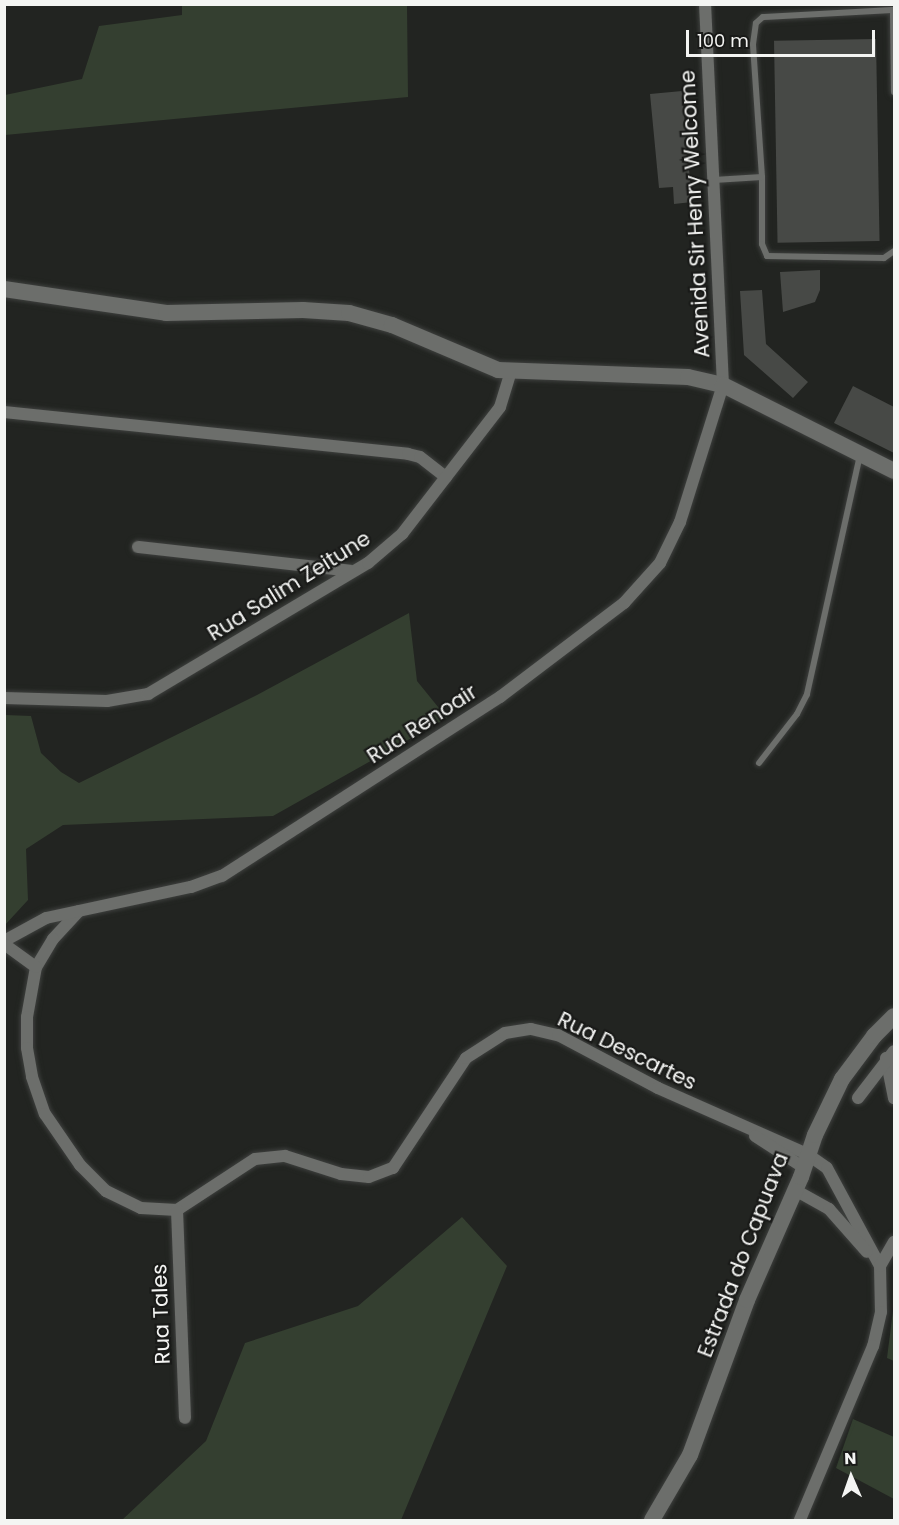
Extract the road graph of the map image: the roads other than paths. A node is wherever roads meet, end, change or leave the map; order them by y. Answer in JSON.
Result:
{"nodes":[{"id":1,"x":705,"y":4,"type":"edge"},
{"id":2,"x":893,"y":10,"type":"edge"},
{"id":3,"x":894,"y":92,"type":"edge"},
{"id":4,"x":762,"y":177,"type":"junction"},
{"id":5,"x":714,"y":180,"type":"junction"},
{"id":6,"x":894,"y":251,"type":"edge"},
{"id":7,"x":4,"y":289,"type":"edge"},
{"id":8,"x":512,"y":371,"type":"junction"},
{"id":9,"x":723,"y":385,"type":"junction"},
{"id":10,"x":4,"y":412,"type":"edge"},
{"id":11,"x":860,"y":454,"type":"junction"},
{"id":12,"x":894,"y":471,"type":"edge"},
{"id":13,"x":446,"y":477,"type":"junction"},
{"id":14,"x":138,"y":547,"type":"dead end"},
{"id":15,"x":351,"y":571,"type":"junction"},
{"id":16,"x":4,"y":699,"type":"edge"},
{"id":17,"x":759,"y":763,"type":"dead end"},
{"id":18,"x":79,"y":911,"type":"junction"},
{"id":19,"x":4,"y":943,"type":"edge"},
{"id":20,"x":36,"y":967,"type":"junction"},
{"id":21,"x":894,"y":1016,"type":"edge"},
{"id":22,"x":890,"y":1054,"type":"edge"},
{"id":23,"x":858,"y":1098,"type":"dead end"},
{"id":24,"x":894,"y":1098,"type":"edge"},
{"id":25,"x":805,"y":1161,"type":"junction"},
{"id":26,"x":795,"y":1190,"type":"junction"},
{"id":27,"x":177,"y":1209,"type":"junction"},
{"id":28,"x":894,"y":1242,"type":"edge"},
{"id":29,"x":880,"y":1266,"type":"junction"},
{"id":30,"x":185,"y":1418,"type":"dead end"},
{"id":31,"x":652,"y":1521,"type":"edge"},
{"id":32,"x":800,"y":1521,"type":"edge"}],
"edges":[{"from":1,"to":5,"type":"street","name":"Avenida Sir Henry Welcome"},
{"from":2,"to":3,"type":"lane"},
{"from":2,"to":4,"type":"lane"},
{"from":4,"to":5,"type":"lane"},
{"from":4,"to":6,"type":"lane"},
{"from":5,"to":9,"type":"street","name":"Avenida Sir Henry Welcome"},
{"from":7,"to":8,"type":"street"},
{"from":8,"to":9,"type":"street"},
{"from":8,"to":13,"type":"street","name":"Rua Salim Zeitune"},
{"from":9,"to":11,"type":"street"},
{"from":9,"to":18,"type":"street","name":"Rua Renoair"},
{"from":10,"to":13,"type":"street"},
{"from":11,"to":12,"type":"street"},
{"from":11,"to":17,"type":"lane"},
{"from":13,"to":15,"type":"street","name":"Rua Salim Zeitune"},
{"from":14,"to":15,"type":"street"},
{"from":15,"to":16,"type":"street","name":"Rua Salim Zeitune"},
{"from":18,"to":19,"type":"street","name":"Rua Renoair"},
{"from":18,"to":20,"type":"street"},
{"from":19,"to":20,"type":"street"},
{"from":20,"to":27,"type":"street"},
{"from":21,"to":25,"type":"street","name":"Estrada do Capuava"},
{"from":22,"to":23,"type":"street"},
{"from":22,"to":24,"type":"street"},
{"from":25,"to":26,"type":"street","name":"Estrada do Capuava"},
{"from":25,"to":27,"type":"street","name":"Rua Descartes"},
{"from":25,"to":29,"type":"street","name":"Rua Descartes"},
{"from":26,"to":29,"type":"street"},
{"from":26,"to":31,"type":"street","name":"Estrada do Capuava"},
{"from":27,"to":30,"type":"street","name":"Rua Tales"},
{"from":28,"to":29,"type":"street"},
{"from":29,"to":32,"type":"street"}]}
